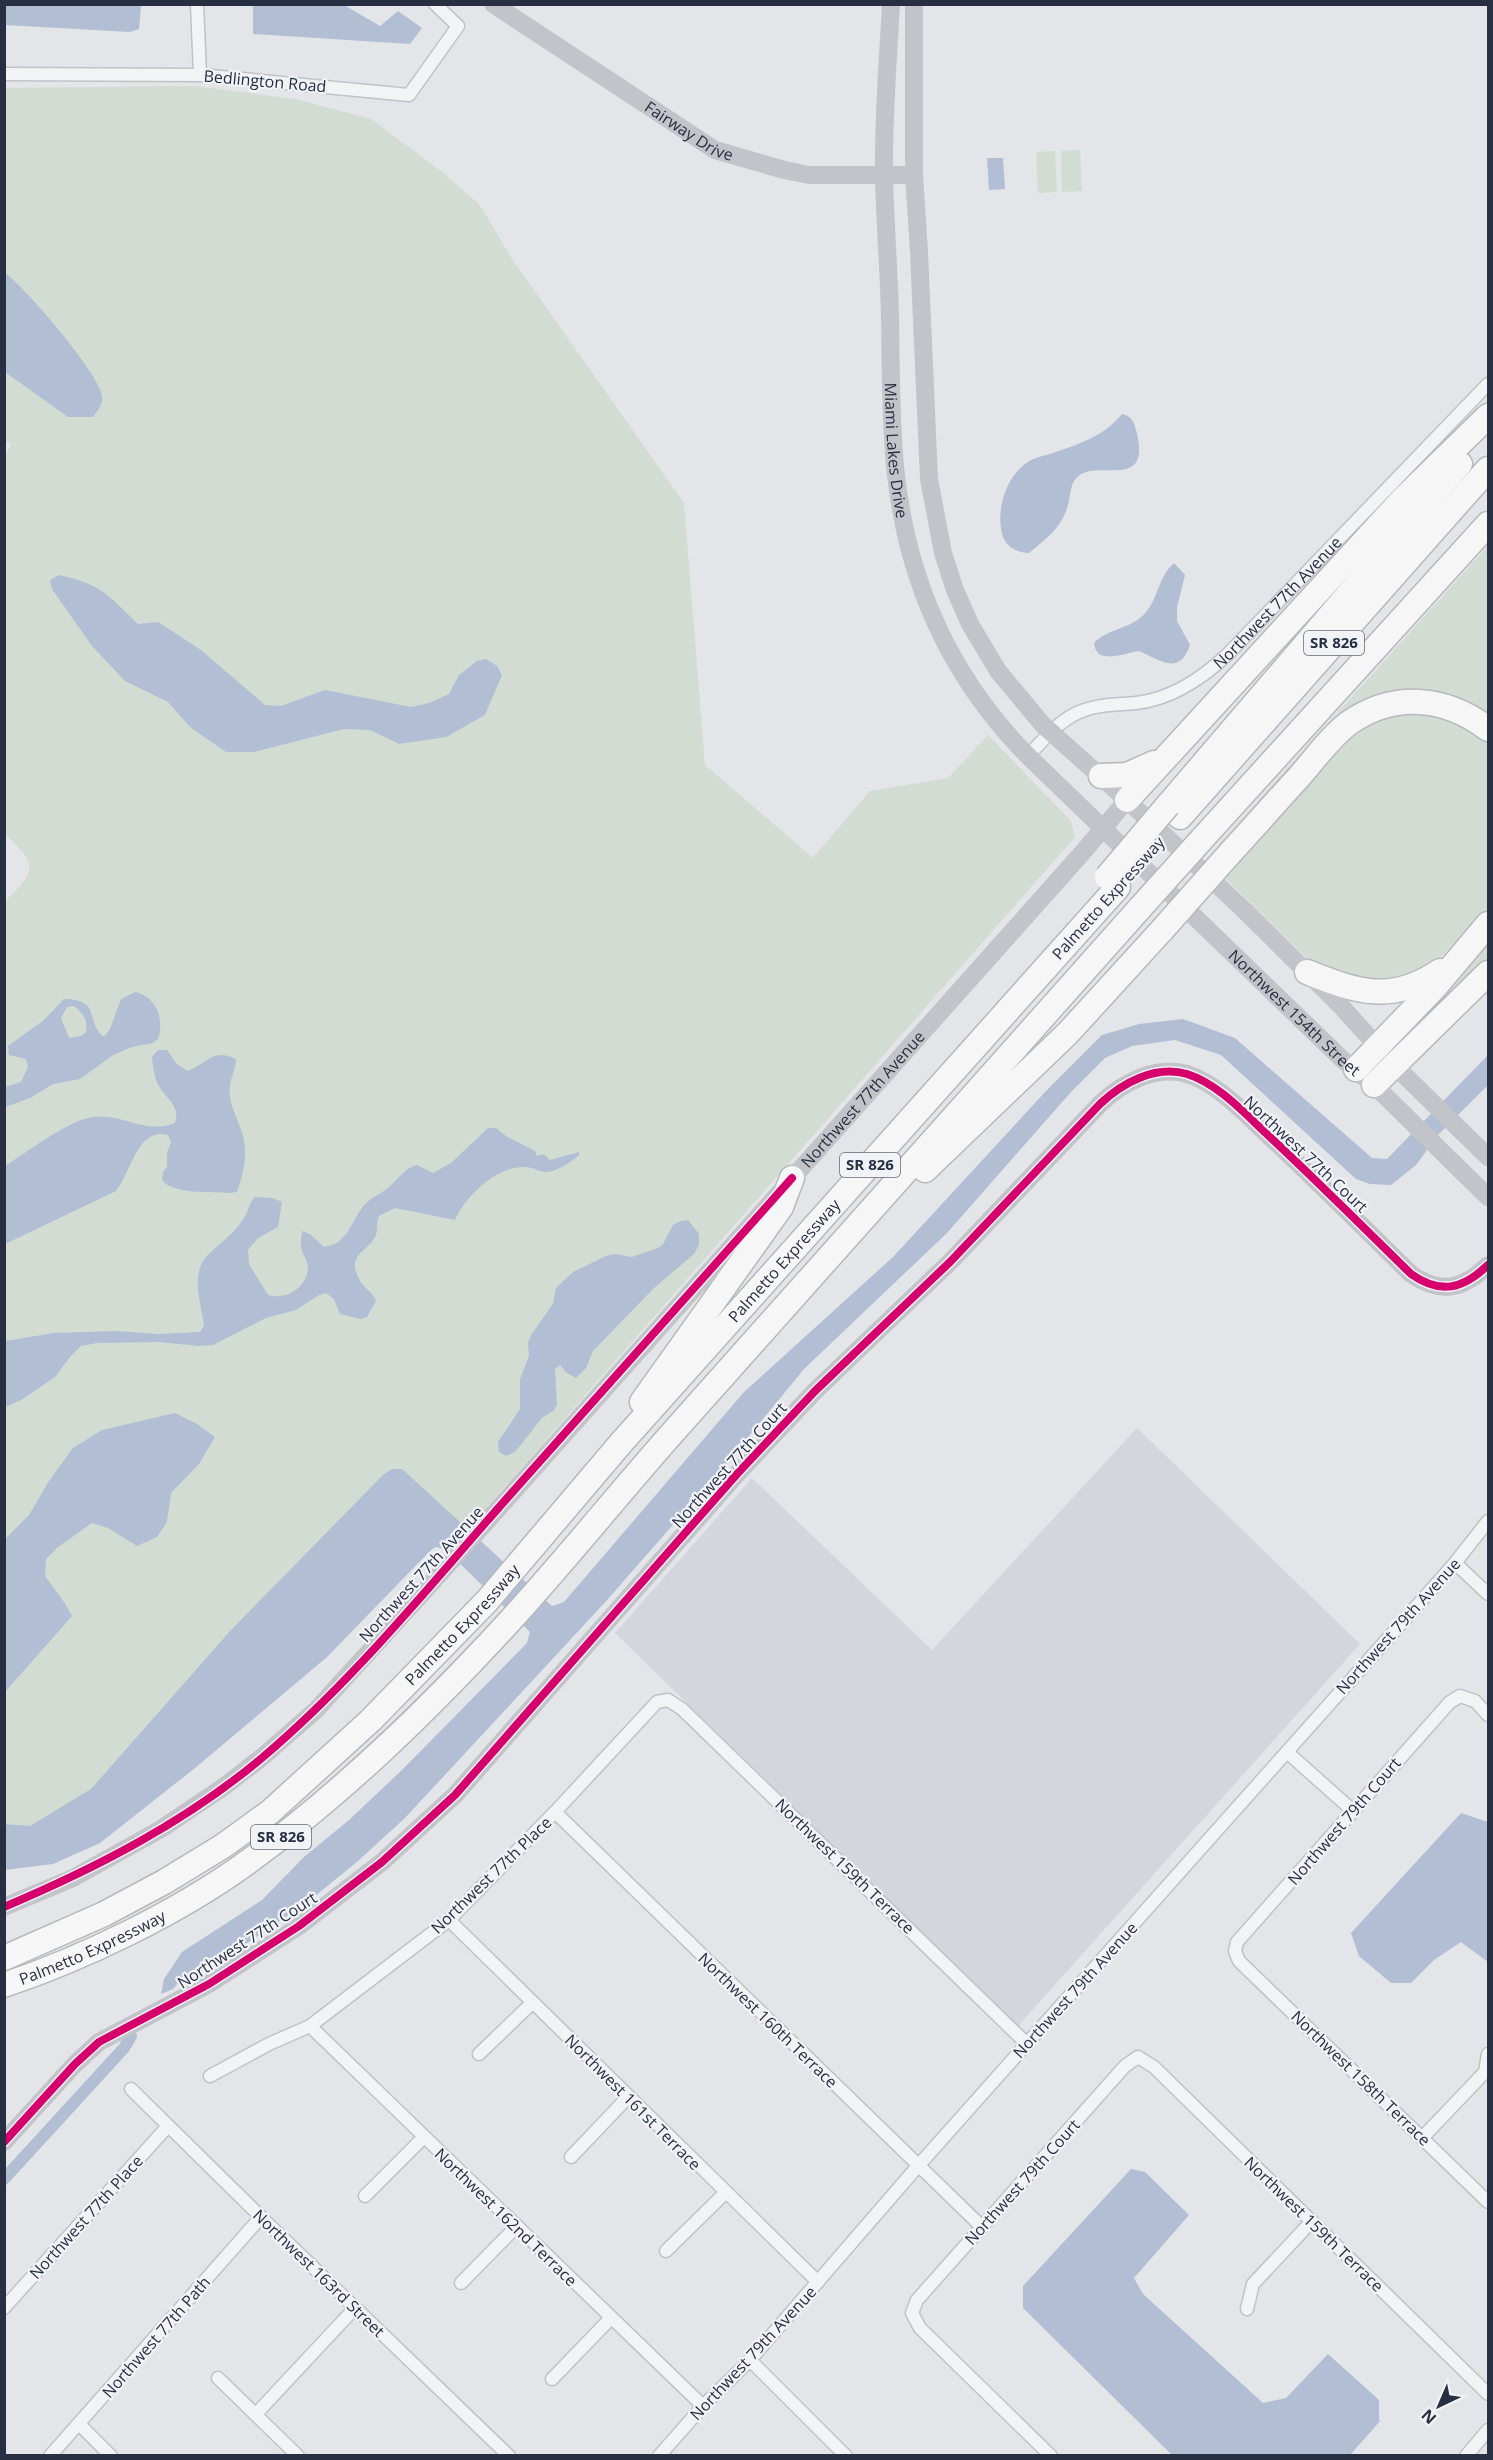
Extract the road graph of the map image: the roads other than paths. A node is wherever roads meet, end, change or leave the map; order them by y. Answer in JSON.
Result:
{"nodes":[{"id":1,"x":197,"y":4,"type":"edge"},
{"id":2,"x":435,"y":4,"type":"edge"},
{"id":3,"x":493,"y":4,"type":"edge"},
{"id":4,"x":891,"y":4,"type":"edge"},
{"id":5,"x":914,"y":4,"type":"edge"},
{"id":6,"x":4,"y":74,"type":"edge"},
{"id":7,"x":200,"y":75,"type":"junction"},
{"id":8,"x":884,"y":174,"type":"junction"},
{"id":9,"x":914,"y":175,"type":"junction"},
{"id":10,"x":1488,"y":384,"type":"edge"},
{"id":11,"x":1488,"y":416,"type":"edge"},
{"id":12,"x":1488,"y":430,"type":"edge"},
{"id":13,"x":1488,"y":470,"type":"edge"},
{"id":14,"x":1488,"y":524,"type":"edge"},
{"id":15,"x":1488,"y":729,"type":"edge"},
{"id":16,"x":1050,"y":733,"type":"junction"},
{"id":17,"x":1028,"y":756,"type":"junction"},
{"id":18,"x":1162,"y":760,"type":"junction"},
{"id":19,"x":1101,"y":776,"type":"junction"},
{"id":20,"x":1127,"y":800,"type":"junction"},
{"id":21,"x":1174,"y":811,"type":"junction"},
{"id":22,"x":1103,"y":828,"type":"junction"},
{"id":23,"x":1488,"y":924,"type":"edge"},
{"id":24,"x":1457,"y":960,"type":"junction"},
{"id":25,"x":1307,"y":972,"type":"junction"},
{"id":26,"x":1488,"y":973,"type":"edge"},
{"id":27,"x":1378,"y":1046,"type":"junction"},
{"id":28,"x":1394,"y":1065,"type":"junction"},
{"id":29,"x":1356,"y":1069,"type":"junction"},
{"id":30,"x":1374,"y":1085,"type":"junction"},
{"id":31,"x":1488,"y":1157,"type":"edge"},
{"id":32,"x":792,"y":1178,"type":"junction"},
{"id":33,"x":1488,"y":1197,"type":"edge"},
{"id":34,"x":869,"y":1213,"type":"junction"},
{"id":35,"x":1488,"y":1265,"type":"edge"},
{"id":36,"x":621,"y":1443,"type":"junction"},
{"id":37,"x":1488,"y":1521,"type":"edge"},
{"id":38,"x":1455,"y":1563,"type":"junction"},
{"id":39,"x":1488,"y":1594,"type":"edge"},
{"id":40,"x":657,"y":1702,"type":"joint"},
{"id":41,"x":1488,"y":1714,"type":"edge"},
{"id":42,"x":1287,"y":1752,"type":"junction"},
{"id":43,"x":1352,"y":1810,"type":"junction"},
{"id":44,"x":555,"y":1812,"type":"junction"},
{"id":45,"x":4,"y":1907,"type":"edge"},
{"id":46,"x":449,"y":1920,"type":"junction"},
{"id":47,"x":1235,"y":1951,"type":"joint"},
{"id":48,"x":4,"y":1958,"type":"edge"},
{"id":49,"x":4,"y":1984,"type":"edge"},
{"id":50,"x":532,"y":2003,"type":"junction"},
{"id":51,"x":310,"y":2026,"type":"junction"},
{"id":52,"x":1027,"y":2044,"type":"junction"},
{"id":53,"x":479,"y":2054,"type":"dead end"},
{"id":54,"x":1488,"y":2054,"type":"edge"},
{"id":55,"x":1138,"y":2057,"type":"joint"},
{"id":56,"x":210,"y":2076,"type":"dead end"},
{"id":57,"x":131,"y":2089,"type":"dead end"},
{"id":58,"x":628,"y":2097,"type":"junction"},
{"id":59,"x":168,"y":2126,"type":"junction"},
{"id":60,"x":1423,"y":2137,"type":"junction"},
{"id":61,"x":423,"y":2138,"type":"junction"},
{"id":62,"x":4,"y":2142,"type":"edge"},
{"id":63,"x":571,"y":2157,"type":"dead end"},
{"id":64,"x":918,"y":2166,"type":"junction"},
{"id":65,"x":725,"y":2193,"type":"junction"},
{"id":66,"x":365,"y":2196,"type":"dead end"},
{"id":67,"x":1488,"y":2202,"type":"edge"},
{"id":68,"x":261,"y":2217,"type":"junction"},
{"id":69,"x":1312,"y":2221,"type":"junction"},
{"id":70,"x":517,"y":2226,"type":"junction"},
{"id":71,"x":982,"y":2227,"type":"junction"},
{"id":72,"x":666,"y":2251,"type":"dead end"},
{"id":73,"x":818,"y":2282,"type":"junction"},
{"id":74,"x":461,"y":2283,"type":"dead end"},
{"id":75,"x":4,"y":2308,"type":"edge"},
{"id":76,"x":355,"y":2308,"type":"junction"},
{"id":77,"x":1247,"y":2309,"type":"dead end"},
{"id":78,"x":611,"y":2318,"type":"junction"},
{"id":79,"x":750,"y":2360,"type":"junction"},
{"id":80,"x":218,"y":2378,"type":"dead end"},
{"id":81,"x":552,"y":2379,"type":"dead end"},
{"id":82,"x":1488,"y":2394,"type":"edge"},
{"id":83,"x":703,"y":2406,"type":"junction"},
{"id":84,"x":256,"y":2414,"type":"junction"},
{"id":85,"x":79,"y":2424,"type":"junction"},
{"id":86,"x":1488,"y":2430,"type":"edge"},
{"id":87,"x":50,"y":2456,"type":"edge"},
{"id":88,"x":111,"y":2456,"type":"edge"},
{"id":89,"x":298,"y":2456,"type":"edge"},
{"id":90,"x":509,"y":2456,"type":"edge"},
{"id":91,"x":659,"y":2456,"type":"edge"},
{"id":92,"x":846,"y":2456,"type":"edge"},
{"id":93,"x":1052,"y":2456,"type":"edge"},
{"id":94,"x":1466,"y":2456,"type":"edge"}],
"edges":[{"from":1,"to":7,"type":"street"},
{"from":2,"to":7,"type":"street","name":"Bedlington Road"},
{"from":3,"to":8,"type":"street","name":"Fairway Drive"},
{"from":4,"to":8,"type":"street","name":"Miami Lakes Drive"},
{"from":5,"to":9,"type":"street","name":"Miami Lakes Drive"},
{"from":6,"to":7,"type":"street","name":"Bedlington Road"},
{"from":8,"to":9,"type":"street","name":"Fairway Drive"},
{"from":8,"to":17,"type":"street","name":"Miami Lakes Drive"},
{"from":9,"to":16,"type":"street","name":"Miami Lakes Drive"},
{"from":10,"to":16,"type":"street","name":"Northwest 77th Avenue"},
{"from":11,"to":18,"type":"highway"},
{"from":12,"to":21,"type":"highway"},
{"from":13,"to":21,"type":"highway","name":"Palmetto Expressway","number":"SR 826"},
{"from":14,"to":34,"type":"highway","name":"Palmetto Expressway","number":"SR 826","bridge":true},
{"from":15,"to":34,"type":"highway","bridge":true},
{"from":16,"to":17,"type":"street","name":"Northwest 77th Avenue"},
{"from":16,"to":19,"type":"street","name":"Miami Lakes Drive"},
{"from":17,"to":22,"type":"street","name":"Miami Lakes Drive"},
{"from":18,"to":19,"type":"highway"},
{"from":18,"to":20,"type":"highway"},
{"from":19,"to":20,"type":"street","name":"Miami Lakes Drive"},
{"from":20,"to":22,"type":"street","name":"Northwest 77th Avenue"},
{"from":20,"to":25,"type":"street","name":"Northwest 154th Street"},
{"from":21,"to":36,"type":"highway","name":"Palmetto Expressway","number":"SR 826"},
{"from":22,"to":29,"type":"street","name":"Northwest 154th Street"},
{"from":22,"to":32,"type":"street","name":"Northwest 77th Avenue"},
{"from":23,"to":24,"type":"highway"},
{"from":24,"to":25,"type":"highway"},
{"from":24,"to":27,"type":"highway"},
{"from":25,"to":27,"type":"street","name":"Northwest 154th Street"},
{"from":26,"to":28,"type":"highway"},
{"from":27,"to":28,"type":"street","name":"Northwest 154th Street"},
{"from":27,"to":29,"type":"highway"},
{"from":28,"to":30,"type":"highway"},
{"from":28,"to":31,"type":"street","name":"Northwest 154th Street"},
{"from":29,"to":30,"type":"street","name":"Northwest 154th Street"},
{"from":30,"to":33,"type":"street","name":"Northwest 154th Street"},
{"from":32,"to":36,"type":"highway"},
{"from":32,"to":45,"type":"street","name":"Northwest 77th Avenue"},
{"from":34,"to":49,"type":"highway","name":"Palmetto Expressway","number":"SR 826"},
{"from":35,"to":62,"type":"street","name":"Northwest 77th Court"},
{"from":36,"to":48,"type":"highway","name":"Palmetto Expressway","number":"SR 826"},
{"from":37,"to":38,"type":"street","name":"Northwest 79th Avenue"},
{"from":38,"to":39,"type":"street"},
{"from":38,"to":42,"type":"street","name":"Northwest 79th Avenue"},
{"from":40,"to":44,"type":"street","name":"Northwest 77th Place"},
{"from":40,"to":52,"type":"street","name":"Northwest 159th Terrace"},
{"from":41,"to":43,"type":"street","name":"Northwest 79th Court"},
{"from":42,"to":43,"type":"street"},
{"from":42,"to":52,"type":"street","name":"Northwest 79th Avenue"},
{"from":43,"to":47,"type":"street","name":"Northwest 79th Court"},
{"from":44,"to":46,"type":"street","name":"Northwest 77th Place"},
{"from":44,"to":64,"type":"street","name":"Northwest 160th Terrace"},
{"from":46,"to":50,"type":"street","name":"Northwest 161st Terrace"},
{"from":46,"to":51,"type":"street","name":"Northwest 77th Place"},
{"from":47,"to":60,"type":"street","name":"Northwest 158th Terrace"},
{"from":50,"to":53,"type":"street"},
{"from":50,"to":58,"type":"street","name":"Northwest 161st Terrace"},
{"from":51,"to":56,"type":"street","name":"Northwest 77th Place"},
{"from":51,"to":61,"type":"street","name":"Northwest 162nd Terrace"},
{"from":52,"to":64,"type":"street","name":"Northwest 79th Avenue"},
{"from":54,"to":60,"type":"street"},
{"from":55,"to":69,"type":"street","name":"Northwest 159th Terrace"},
{"from":55,"to":71,"type":"street","name":"Northwest 79th Court"},
{"from":57,"to":59,"type":"street","name":"Northwest 163rd Street"},
{"from":58,"to":63,"type":"street"},
{"from":58,"to":65,"type":"street","name":"Northwest 161st Terrace"},
{"from":59,"to":68,"type":"street","name":"Northwest 163rd Street"},
{"from":59,"to":75,"type":"street","name":"Northwest 77th Place"},
{"from":60,"to":67,"type":"street","name":"Northwest 158th Terrace"},
{"from":61,"to":66,"type":"street"},
{"from":61,"to":70,"type":"street","name":"Northwest 162nd Terrace"},
{"from":64,"to":71,"type":"street","name":"Northwest 160th Terrace"},
{"from":64,"to":73,"type":"street","name":"Northwest 79th Avenue"},
{"from":65,"to":72,"type":"street"},
{"from":65,"to":73,"type":"street","name":"Northwest 161st Terrace"},
{"from":68,"to":76,"type":"street","name":"Northwest 163rd Street"},
{"from":68,"to":85,"type":"street","name":"Northwest 77th Path"},
{"from":69,"to":77,"type":"street"},
{"from":69,"to":82,"type":"street","name":"Northwest 159th Terrace"},
{"from":70,"to":74,"type":"street"},
{"from":70,"to":78,"type":"street","name":"Northwest 162nd Terrace"},
{"from":71,"to":93,"type":"street","name":"Northwest 79th Court"},
{"from":73,"to":79,"type":"street","name":"Northwest 79th Avenue"},
{"from":76,"to":84,"type":"street"},
{"from":76,"to":90,"type":"street","name":"Northwest 163rd Street"},
{"from":78,"to":81,"type":"street"},
{"from":78,"to":83,"type":"street","name":"Northwest 162nd Terrace"},
{"from":79,"to":83,"type":"street","name":"Northwest 79th Avenue"},
{"from":79,"to":92,"type":"street"},
{"from":80,"to":84,"type":"street"},
{"from":83,"to":91,"type":"street","name":"Northwest 79th Avenue"},
{"from":84,"to":89,"type":"street"},
{"from":85,"to":87,"type":"street","name":"Northwest 77th Path"},
{"from":85,"to":88,"type":"street"},
{"from":86,"to":94,"type":"street"}]}
